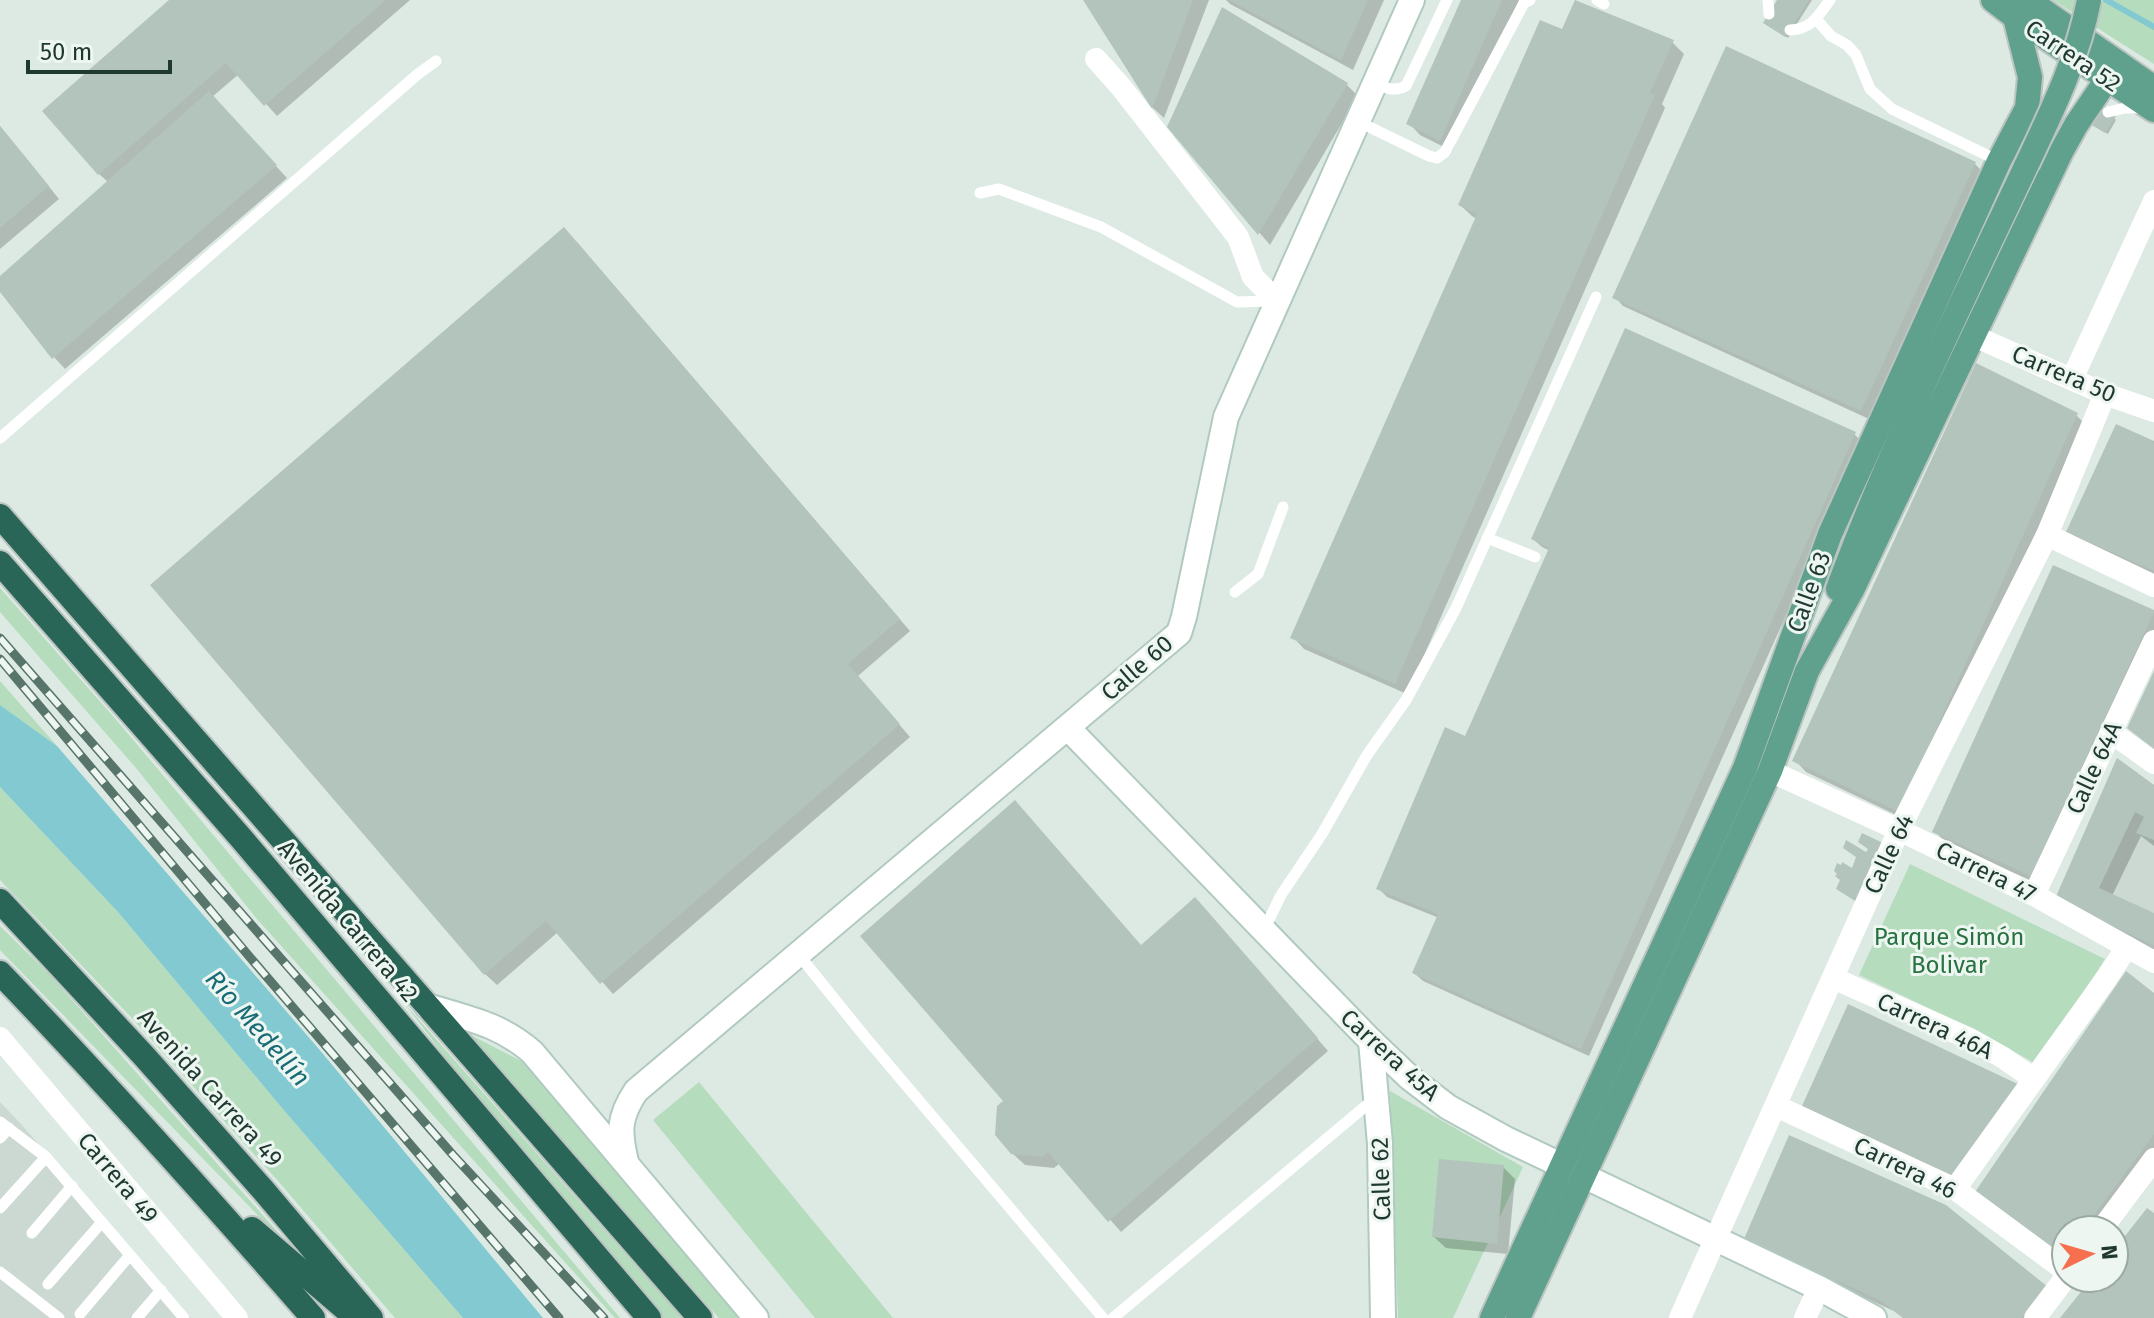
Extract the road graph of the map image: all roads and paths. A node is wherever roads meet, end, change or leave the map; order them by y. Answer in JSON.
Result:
{"nodes":[{"id":1,"x":1412,"y":0,"type":"edge"},
{"id":2,"x":1447,"y":0,"type":"edge"},
{"id":3,"x":1530,"y":0,"type":"edge"},
{"id":4,"x":1768,"y":0,"type":"edge"},
{"id":5,"x":1830,"y":0,"type":"edge"},
{"id":6,"x":1993,"y":0,"type":"edge"},
{"id":7,"x":2089,"y":0,"type":"edge"},
{"id":8,"x":2018,"y":8,"type":"edge"},
{"id":9,"x":1769,"y":14,"type":"dead end"},
{"id":10,"x":1816,"y":19,"type":"junction"},
{"id":11,"x":1790,"y":30,"type":"dead end"},
{"id":12,"x":1096,"y":59,"type":"dead end"},
{"id":13,"x":436,"y":61,"type":"dead end"},
{"id":14,"x":2113,"y":72,"type":"junction"},
{"id":15,"x":1374,"y":84,"type":"junction"},
{"id":16,"x":2153,"y":102,"type":"edge"},
{"id":17,"x":2027,"y":108,"type":"junction"},
{"id":18,"x":2108,"y":112,"type":"dead end"},
{"id":19,"x":1357,"y":121,"type":"junction"},
{"id":20,"x":2080,"y":127,"type":"junction"},
{"id":21,"x":1999,"y":161,"type":"junction"},
{"id":22,"x":2045,"y":186,"type":"junction"},
{"id":23,"x":980,"y":193,"type":"dead end"},
{"id":24,"x":2154,"y":201,"type":"edge"},
{"id":25,"x":1596,"y":297,"type":"dead end"},
{"id":26,"x":1277,"y":301,"type":"junction"},
{"id":27,"x":1974,"y":336,"type":"junction"},
{"id":28,"x":2072,"y":379,"type":"junction"},
{"id":29,"x":2105,"y":394,"type":"junction"},
{"id":30,"x":2150,"y":403,"type":"edge"},
{"id":31,"x":0,"y":438,"type":"edge"},
{"id":32,"x":1283,"y":507,"type":"dead end"},
{"id":33,"x":0,"y":516,"type":"edge"},
{"id":34,"x":2047,"y":535,"type":"junction"},
{"id":35,"x":19,"y":538,"type":"junction"},
{"id":36,"x":1487,"y":538,"type":"junction"},
{"id":37,"x":1535,"y":557,"type":"dead end"},
{"id":38,"x":0,"y":563,"type":"edge"},
{"id":39,"x":2154,"y":586,"type":"edge"},
{"id":40,"x":1235,"y":592,"type":"dead end"},
{"id":41,"x":56,"y":627,"type":"junction"},
{"id":42,"x":2154,"y":641,"type":"edge"},
{"id":43,"x":1807,"y":671,"type":"junction"},
{"id":44,"x":1068,"y":728,"type":"junction"},
{"id":45,"x":2111,"y":732,"type":"junction"},
{"id":46,"x":2154,"y":763,"type":"edge"},
{"id":47,"x":1770,"y":771,"type":"junction"},
{"id":48,"x":1899,"y":830,"type":"junction"},
{"id":49,"x":2034,"y":895,"type":"junction"},
{"id":50,"x":0,"y":901,"type":"edge"},
{"id":51,"x":1264,"y":931,"type":"junction"},
{"id":52,"x":2127,"y":947,"type":"junction"},
{"id":53,"x":799,"y":955,"type":"junction"},
{"id":54,"x":2154,"y":962,"type":"edge"},
{"id":55,"x":0,"y":973,"type":"edge"},
{"id":56,"x":1833,"y":978,"type":"junction"},
{"id":57,"x":427,"y":1006,"type":"junction"},
{"id":58,"x":1371,"y":1041,"type":"junction"},
{"id":59,"x":3,"y":1050,"type":"edge"},
{"id":60,"x":2034,"y":1079,"type":"junction"},
{"id":61,"x":1377,"y":1096,"type":"junction"},
{"id":62,"x":1776,"y":1106,"type":"junction"},
{"id":63,"x":4,"y":1125,"type":"edge"},
{"id":64,"x":0,"y":1138,"type":"edge"},
{"id":65,"x":46,"y":1157,"type":"junction"},
{"id":66,"x":2154,"y":1159,"type":"edge"},
{"id":67,"x":626,"y":1162,"type":"junction"},
{"id":68,"x":1573,"y":1171,"type":"junction"},
{"id":69,"x":192,"y":1179,"type":"junction"},
{"id":70,"x":72,"y":1186,"type":"junction"},
{"id":71,"x":1955,"y":1189,"type":"junction"},
{"id":72,"x":2145,"y":1191,"type":"edge"},
{"id":73,"x":0,"y":1208,"type":"edge"},
{"id":74,"x":2119,"y":1214,"type":"edge"},
{"id":75,"x":102,"y":1222,"type":"junction"},
{"id":76,"x":32,"y":1233,"type":"dead end"},
{"id":77,"x":1716,"y":1239,"type":"junction"},
{"id":78,"x":130,"y":1255,"type":"junction"},
{"id":79,"x":2050,"y":1259,"type":"edge"},
{"id":80,"x":0,"y":1272,"type":"edge"},
{"id":81,"x":48,"y":1284,"type":"dead end"},
{"id":82,"x":1819,"y":1288,"type":"junction"},
{"id":83,"x":161,"y":1290,"type":"junction"},
{"id":84,"x":2053,"y":1294,"type":"edge"},
{"id":85,"x":1381,"y":1310,"type":"edge"},
{"id":86,"x":80,"y":1314,"type":"dead end"},
{"id":87,"x":59,"y":1318,"type":"edge"},
{"id":88,"x":137,"y":1318,"type":"edge"},
{"id":89,"x":184,"y":1318,"type":"edge"},
{"id":90,"x":237,"y":1318,"type":"edge"},
{"id":91,"x":313,"y":1318,"type":"edge"},
{"id":92,"x":357,"y":1318,"type":"edge"},
{"id":93,"x":371,"y":1318,"type":"edge"},
{"id":94,"x":649,"y":1318,"type":"edge"},
{"id":95,"x":700,"y":1318,"type":"edge"},
{"id":96,"x":756,"y":1318,"type":"edge"},
{"id":97,"x":1103,"y":1318,"type":"edge"},
{"id":98,"x":1113,"y":1318,"type":"edge"},
{"id":99,"x":1492,"y":1318,"type":"edge"},
{"id":100,"x":1518,"y":1318,"type":"edge"},
{"id":101,"x":1680,"y":1318,"type":"edge"},
{"id":102,"x":1805,"y":1318,"type":"edge"},
{"id":103,"x":1874,"y":1318,"type":"edge"},
{"id":104,"x":2035,"y":1318,"type":"edge"}],
"edges":[{"from":1,"to":15,"type":"street","name":"Calle 60"},
{"from":2,"to":15,"type":"lane"},
{"from":3,"to":19,"type":"lane"},
{"from":4,"to":9,"type":"lane"},
{"from":5,"to":10,"type":"lane"},
{"from":6,"to":8,"type":"main road","name":"Carrera 52"},
{"from":7,"to":43,"type":"main road","bridge":true},
{"from":8,"to":14,"type":"main road","name":"Carrera 52"},
{"from":8,"to":17,"type":"main road","name":"Calle 63"},
{"from":10,"to":11,"type":"lane"},
{"from":10,"to":21,"type":"lane"},
{"from":12,"to":26,"type":"street"},
{"from":13,"to":31,"type":"lane"},
{"from":14,"to":16,"type":"main road","name":"Carrera 52"},
{"from":14,"to":20,"type":"main road","name":"Calle 63"},
{"from":15,"to":19,"type":"street","name":"Calle 60"},
{"from":16,"to":18,"type":"lane"},
{"from":17,"to":20,"type":"main road"},
{"from":17,"to":21,"type":"main road","name":"Calle 63"},
{"from":19,"to":26,"type":"street","name":"Calle 60"},
{"from":20,"to":22,"type":"main road","name":"Calle 63"},
{"from":21,"to":22,"type":"main road"},
{"from":21,"to":68,"type":"main road","name":"Calle 63"},
{"from":22,"to":27,"type":"main road","name":"Calle 63"},
{"from":23,"to":26,"type":"lane"},
{"from":24,"to":28,"type":"street"},
{"from":25,"to":36,"type":"lane"},
{"from":26,"to":44,"type":"street","name":"Calle 60"},
{"from":27,"to":28,"type":"street","name":"Carrera 50"},
{"from":27,"to":43,"type":"main road","name":"Calle 63"},
{"from":28,"to":29,"type":"street","name":"Carrera 50"},
{"from":29,"to":30,"type":"street","name":"Carrera 50"},
{"from":29,"to":34,"type":"street","name":"Calle 64"},
{"from":32,"to":40,"type":"lane"},
{"from":33,"to":35,"type":"highway","name":"Avenida Carrera 42"},
{"from":34,"to":39,"type":"street"},
{"from":34,"to":48,"type":"street","name":"Calle 64"},
{"from":35,"to":41,"type":"highway"},
{"from":35,"to":57,"type":"highway","name":"Avenida Carrera 42"},
{"from":36,"to":37,"type":"lane"},
{"from":36,"to":51,"type":"lane"},
{"from":38,"to":41,"type":"highway","name":"Avenida Carrera 42"},
{"from":41,"to":94,"type":"highway","name":"Avenida Carrera 42"},
{"from":42,"to":45,"type":"street","name":"Calle 64A"},
{"from":43,"to":47,"type":"main road","name":"Calle 63"},
{"from":44,"to":51,"type":"street","name":"Carrera 45A"},
{"from":44,"to":53,"type":"street","name":"Calle 60"},
{"from":45,"to":46,"type":"street"},
{"from":45,"to":49,"type":"street","name":"Calle 64A"},
{"from":47,"to":48,"type":"street","name":"Carrera 47"},
{"from":47,"to":68,"type":"main road","name":"Calle 63"},
{"from":48,"to":49,"type":"street","name":"Carrera 47"},
{"from":48,"to":56,"type":"street","name":"Calle 64"},
{"from":49,"to":52,"type":"street","name":"Carrera 47"},
{"from":50,"to":93,"type":"highway","name":"Avenida Carrera 49"},
{"from":51,"to":58,"type":"street","name":"Carrera 45A"},
{"from":52,"to":54,"type":"street","name":"Carrera 47"},
{"from":52,"to":60,"type":"street"},
{"from":53,"to":67,"type":"street","name":"Calle 60"},
{"from":53,"to":97,"type":"lane"},
{"from":55,"to":69,"type":"highway"},
{"from":56,"to":60,"type":"street","name":"Carrera 46A"},
{"from":56,"to":62,"type":"street","name":"Calle 64"},
{"from":57,"to":67,"type":"street","name":"Avenida Carrera 42"},
{"from":57,"to":95,"type":"highway","name":"Avenida Carrera 42"},
{"from":58,"to":61,"type":"street","name":"Calle 62"},
{"from":58,"to":68,"type":"street","name":"Carrera 45A"},
{"from":59,"to":90,"type":"street","name":"Carrera 49"},
{"from":60,"to":71,"type":"street"},
{"from":61,"to":85,"type":"street","name":"Calle 62"},
{"from":61,"to":98,"type":"lane"},
{"from":62,"to":71,"type":"street","name":"Carrera 46"},
{"from":62,"to":77,"type":"street","name":"Calle 64"},
{"from":63,"to":64,"type":"lane"},
{"from":63,"to":65,"type":"lane"},
{"from":65,"to":70,"type":"lane"},
{"from":65,"to":73,"type":"lane"},
{"from":66,"to":72,"type":"street"},
{"from":67,"to":96,"type":"street","name":"Avenida Carrera 42"},
{"from":68,"to":77,"type":"street","name":"Carrera 45A"},
{"from":68,"to":99,"type":"main road"},
{"from":68,"to":100,"type":"main road"},
{"from":69,"to":91,"type":"highway"},
{"from":69,"to":92,"type":"highway"},
{"from":70,"to":75,"type":"lane"},
{"from":70,"to":76,"type":"lane"},
{"from":71,"to":79,"type":"street","name":"Carrera 46"},
{"from":72,"to":74,"type":"street"},
{"from":75,"to":78,"type":"lane"},
{"from":75,"to":81,"type":"lane"},
{"from":77,"to":82,"type":"street","name":"Carrera 45A"},
{"from":77,"to":101,"type":"street","name":"Calle 64"},
{"from":78,"to":83,"type":"lane"},
{"from":78,"to":86,"type":"lane"},
{"from":80,"to":87,"type":"lane"},
{"from":82,"to":102,"type":"street"},
{"from":82,"to":103,"type":"street","name":"Carrera 45A"},
{"from":83,"to":88,"type":"lane"},
{"from":83,"to":89,"type":"lane"},
{"from":84,"to":104,"type":"street"}]}
